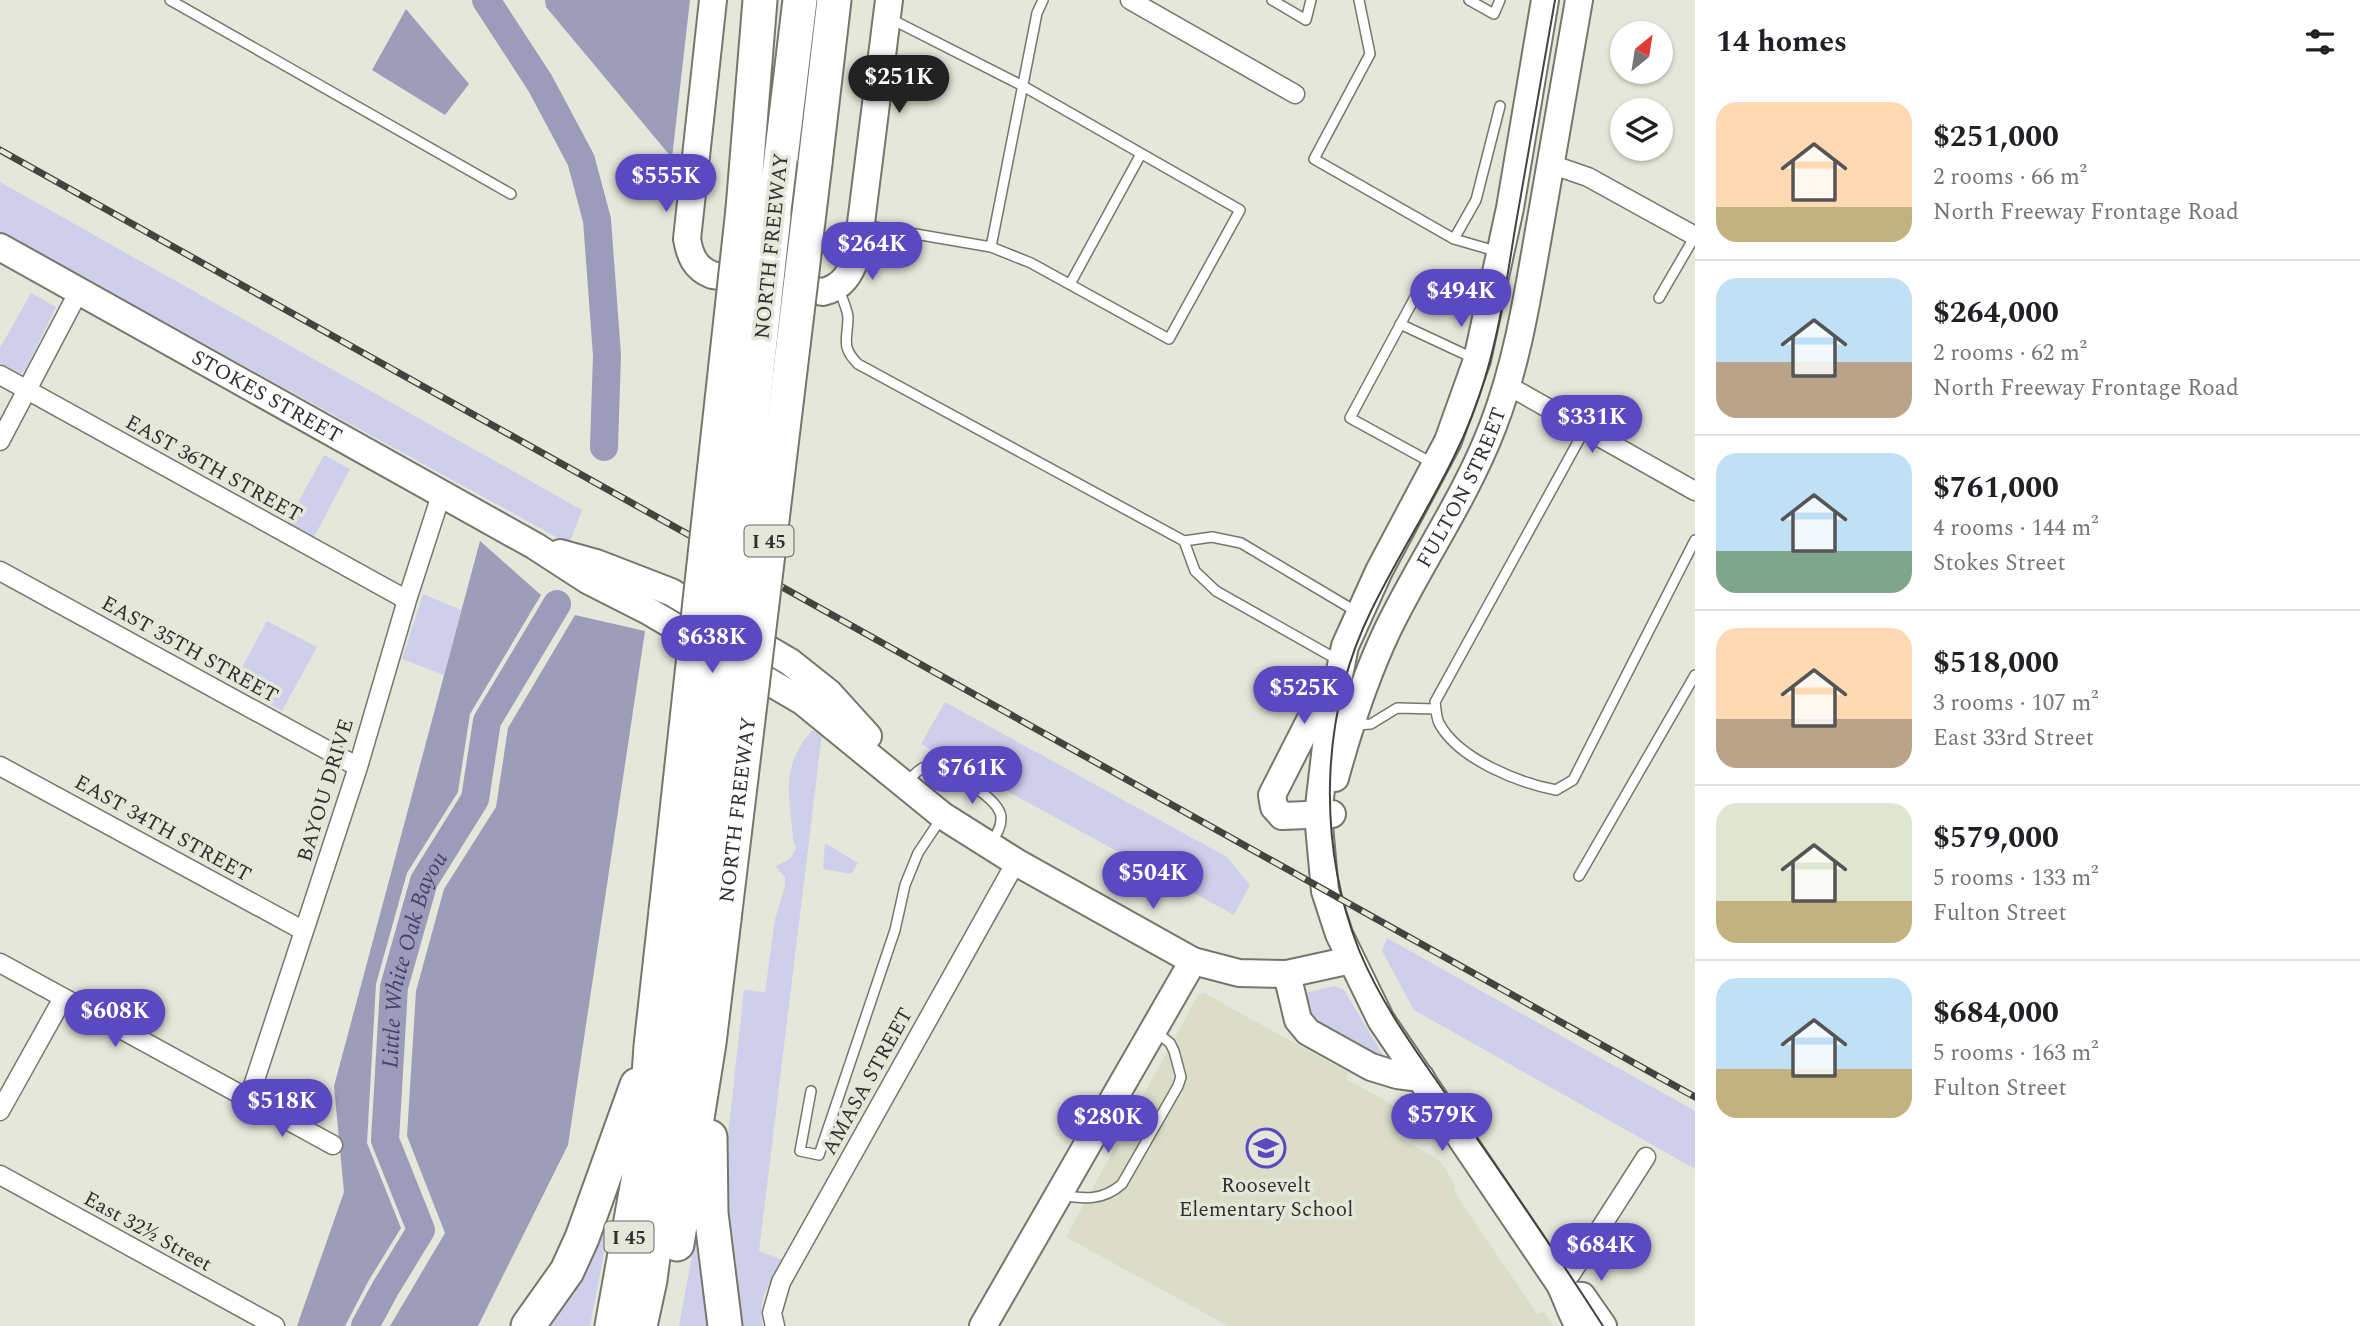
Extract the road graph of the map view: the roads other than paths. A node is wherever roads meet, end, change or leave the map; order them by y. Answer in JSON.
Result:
{"nodes":[{"id":1,"x":170,"y":0,"type":"edge"},
{"id":2,"x":713,"y":0,"type":"edge"},
{"id":3,"x":761,"y":0,"type":"edge"},
{"id":4,"x":800,"y":0,"type":"edge"},
{"id":5,"x":834,"y":0,"type":"edge"},
{"id":6,"x":1043,"y":0,"type":"edge"},
{"id":7,"x":1130,"y":0,"type":"edge"},
{"id":8,"x":1272,"y":0,"type":"edge"},
{"id":9,"x":1311,"y":0,"type":"edge"},
{"id":10,"x":1359,"y":0,"type":"edge"},
{"id":11,"x":1468,"y":0,"type":"edge"},
{"id":12,"x":1500,"y":0,"type":"edge"},
{"id":13,"x":1545,"y":0,"type":"edge"},
{"id":14,"x":1579,"y":0,"type":"edge"},
{"id":15,"x":888,"y":8,"type":"edge"},
{"id":16,"x":1023,"y":86,"type":"junction"},
{"id":17,"x":1295,"y":94,"type":"dead end"},
{"id":18,"x":1500,"y":106,"type":"dead end"},
{"id":19,"x":1141,"y":154,"type":"junction"},
{"id":20,"x":1550,"y":164,"type":"junction"},
{"id":21,"x":511,"y":194,"type":"dead end"},
{"id":22,"x":759,"y":212,"type":"junction"},
{"id":23,"x":863,"y":225,"type":"junction"},
{"id":24,"x":1695,"y":236,"type":"edge"},
{"id":25,"x":1454,"y":239,"type":"junction"},
{"id":26,"x":0,"y":247,"type":"edge"},
{"id":27,"x":991,"y":247,"type":"junction"},
{"id":28,"x":1501,"y":253,"type":"junction"},
{"id":29,"x":1070,"y":284,"type":"junction"},
{"id":30,"x":1421,"y":286,"type":"dead end"},
{"id":31,"x":838,"y":288,"type":"junction"},
{"id":32,"x":79,"y":291,"type":"junction"},
{"id":33,"x":1660,"y":298,"type":"dead end"},
{"id":34,"x":1400,"y":324,"type":"junction"},
{"id":35,"x":1478,"y":360,"type":"junction"},
{"id":36,"x":0,"y":375,"type":"edge"},
{"id":37,"x":1507,"y":385,"type":"junction"},
{"id":38,"x":27,"y":390,"type":"junction"},
{"id":39,"x":1585,"y":429,"type":"junction"},
{"id":40,"x":0,"y":441,"type":"edge"},
{"id":41,"x":1436,"y":465,"type":"junction"},
{"id":42,"x":1695,"y":491,"type":"edge"},
{"id":43,"x":441,"y":495,"type":"junction"},
{"id":44,"x":1695,"y":540,"type":"edge"},
{"id":45,"x":1184,"y":541,"type":"junction"},
{"id":46,"x":0,"y":571,"type":"edge"},
{"id":47,"x":407,"y":600,"type":"junction"},
{"id":48,"x":1359,"y":613,"type":"junction"},
{"id":49,"x":1341,"y":661,"type":"junction"},
{"id":50,"x":1695,"y":675,"type":"edge"},
{"id":51,"x":1436,"y":709,"type":"junction"},
{"id":52,"x":1350,"y":724,"type":"junction"},
{"id":53,"x":0,"y":766,"type":"edge"},
{"id":54,"x":358,"y":767,"type":"junction"},
{"id":55,"x":905,"y":784,"type":"junction"},
{"id":56,"x":1325,"y":815,"type":"junction"},
{"id":57,"x":943,"y":816,"type":"junction"},
{"id":58,"x":989,"y":846,"type":"junction"},
{"id":59,"x":1016,"y":862,"type":"junction"},
{"id":60,"x":1579,"y":876,"type":"dead end"},
{"id":61,"x":696,"y":913,"type":"junction"},
{"id":62,"x":304,"y":931,"type":"junction"},
{"id":63,"x":1351,"y":960,"type":"junction"},
{"id":64,"x":1193,"y":961,"type":"junction"},
{"id":65,"x":0,"y":963,"type":"edge"},
{"id":66,"x":1287,"y":974,"type":"junction"},
{"id":67,"x":63,"y":998,"type":"junction"},
{"id":68,"x":1152,"y":1029,"type":"junction"},
{"id":69,"x":709,"y":1043,"type":"junction"},
{"id":70,"x":651,"y":1046,"type":"junction"},
{"id":71,"x":1421,"y":1078,"type":"junction"},
{"id":72,"x":811,"y":1091,"type":"dead end"},
{"id":73,"x":249,"y":1098,"type":"junction"},
{"id":74,"x":0,"y":1111,"type":"edge"},
{"id":75,"x":333,"y":1145,"type":"dead end"},
{"id":76,"x":1646,"y":1157,"type":"dead end"},
{"id":77,"x":0,"y":1175,"type":"edge"},
{"id":78,"x":1058,"y":1195,"type":"junction"},
{"id":79,"x":1562,"y":1289,"type":"junction"},
{"id":80,"x":989,"y":1324,"type":"edge"},
{"id":81,"x":275,"y":1326,"type":"edge"},
{"id":82,"x":528,"y":1326,"type":"edge"},
{"id":83,"x":612,"y":1326,"type":"edge"},
{"id":84,"x":640,"y":1326,"type":"edge"},
{"id":85,"x":662,"y":1326,"type":"edge"},
{"id":86,"x":725,"y":1326,"type":"edge"},
{"id":87,"x":775,"y":1326,"type":"edge"},
{"id":88,"x":1579,"y":1326,"type":"edge"},
{"id":89,"x":1604,"y":1326,"type":"edge"}],
"edges":[{"from":1,"to":21,"type":"lane"},
{"from":2,"to":31,"type":"street"},
{"from":3,"to":22,"type":"highway","name":"NORTH FREEWAY"},
{"from":4,"to":22,"type":"highway","name":"NORTH FREEWAY"},
{"from":5,"to":61,"type":"highway","name":"NORTH FREEWAY","number":"I 45","bridge":true},
{"from":6,"to":16,"type":"lane"},
{"from":7,"to":17,"type":"street"},
{"from":8,"to":9,"type":"lane"},
{"from":10,"to":25,"type":"lane"},
{"from":11,"to":12,"type":"lane"},
{"from":13,"to":28,"type":"street","name":"FULTON STREET"},
{"from":14,"to":20,"type":"street","name":"FULTON STREET"},
{"from":15,"to":16,"type":"lane"},
{"from":15,"to":23,"type":"street"},
{"from":16,"to":19,"type":"lane"},
{"from":16,"to":27,"type":"lane"},
{"from":18,"to":25,"type":"lane"},
{"from":19,"to":29,"type":"lane"},
{"from":19,"to":29,"type":"lane"},
{"from":20,"to":24,"type":"street"},
{"from":20,"to":37,"type":"street","name":"FULTON STREET"},
{"from":22,"to":61,"type":"highway","name":"NORTH FREEWAY","bridge":true},
{"from":23,"to":27,"type":"lane"},
{"from":23,"to":31,"type":"street"},
{"from":24,"to":33,"type":"lane"},
{"from":25,"to":28,"type":"lane"},
{"from":26,"to":32,"type":"street","name":"STOKES STREET"},
{"from":27,"to":29,"type":"lane"},
{"from":28,"to":35,"type":"street","name":"FULTON STREET"},
{"from":30,"to":34,"type":"lane"},
{"from":31,"to":45,"type":"lane"},
{"from":32,"to":38,"type":"street"},
{"from":32,"to":43,"type":"street","name":"STOKES STREET"},
{"from":34,"to":35,"type":"lane"},
{"from":34,"to":41,"type":"lane"},
{"from":35,"to":41,"type":"street","name":"FULTON STREET"},
{"from":36,"to":38,"type":"street","name":"EAST 36TH STREET"},
{"from":37,"to":39,"type":"street"},
{"from":37,"to":52,"type":"street","name":"FULTON STREET"},
{"from":38,"to":40,"type":"street"},
{"from":38,"to":47,"type":"street","name":"EAST 36TH STREET"},
{"from":39,"to":42,"type":"street"},
{"from":39,"to":51,"type":"lane"},
{"from":41,"to":48,"type":"street","name":"FULTON STREET"},
{"from":43,"to":47,"type":"street","name":"BAYOU DRIVE"},
{"from":43,"to":55,"type":"street","name":"STOKES STREET"},
{"from":44,"to":51,"type":"lane"},
{"from":45,"to":48,"type":"lane"},
{"from":45,"to":49,"type":"lane"},
{"from":46,"to":54,"type":"street","name":"EAST 35TH STREET"},
{"from":47,"to":54,"type":"street","name":"BAYOU DRIVE"},
{"from":48,"to":49,"type":"street","name":"FULTON STREET"},
{"from":49,"to":56,"type":"street","name":"FULTON STREET"},
{"from":49,"to":56,"type":"street"},
{"from":50,"to":60,"type":"lane"},
{"from":51,"to":52,"type":"lane"},
{"from":52,"to":56,"type":"street","name":"FULTON STREET"},
{"from":53,"to":62,"type":"street","name":"EAST 34TH STREET"},
{"from":54,"to":62,"type":"street","name":"BAYOU DRIVE"},
{"from":55,"to":57,"type":"street","name":"STOKES STREET"},
{"from":55,"to":58,"type":"lane"},
{"from":56,"to":63,"type":"street","name":"FULTON STREET"},
{"from":57,"to":58,"type":"street","name":"STOKES STREET"},
{"from":57,"to":72,"type":"lane"},
{"from":58,"to":59,"type":"street","name":"STOKES STREET"},
{"from":59,"to":64,"type":"street","name":"STOKES STREET"},
{"from":59,"to":87,"type":"street","name":"AMASA STREET"},
{"from":61,"to":69,"type":"highway","name":"NORTH FREEWAY","number":"I 45"},
{"from":61,"to":70,"type":"highway","name":"NORTH FREEWAY","number":"I 45"},
{"from":61,"to":84,"type":"highway","name":"NORTH FREEWAY"},
{"from":62,"to":73,"type":"street","name":"BAYOU DRIVE"},
{"from":63,"to":66,"type":"street","name":"STOKES STREET"},
{"from":63,"to":71,"type":"street","name":"FULTON STREET"},
{"from":64,"to":66,"type":"street","name":"STOKES STREET"},
{"from":64,"to":68,"type":"street"},
{"from":65,"to":67,"type":"street"},
{"from":66,"to":71,"type":"street"},
{"from":67,"to":73,"type":"street"},
{"from":67,"to":74,"type":"street"},
{"from":68,"to":78,"type":"street"},
{"from":68,"to":78,"type":"lane"},
{"from":69,"to":85,"type":"highway","name":"NORTH FREEWAY","number":"I 45"},
{"from":69,"to":86,"type":"highway"},
{"from":70,"to":82,"type":"highway"},
{"from":70,"to":83,"type":"highway","name":"NORTH FREEWAY","number":"I 45"},
{"from":71,"to":79,"type":"street","name":"FULTON STREET"},
{"from":73,"to":75,"type":"street"},
{"from":76,"to":79,"type":"street"},
{"from":77,"to":81,"type":"street","name":"East 32½ Street"},
{"from":78,"to":80,"type":"street"},
{"from":79,"to":88,"type":"street","name":"FULTON STREET"},
{"from":79,"to":89,"type":"street","name":"FULTON STREET"}]}
